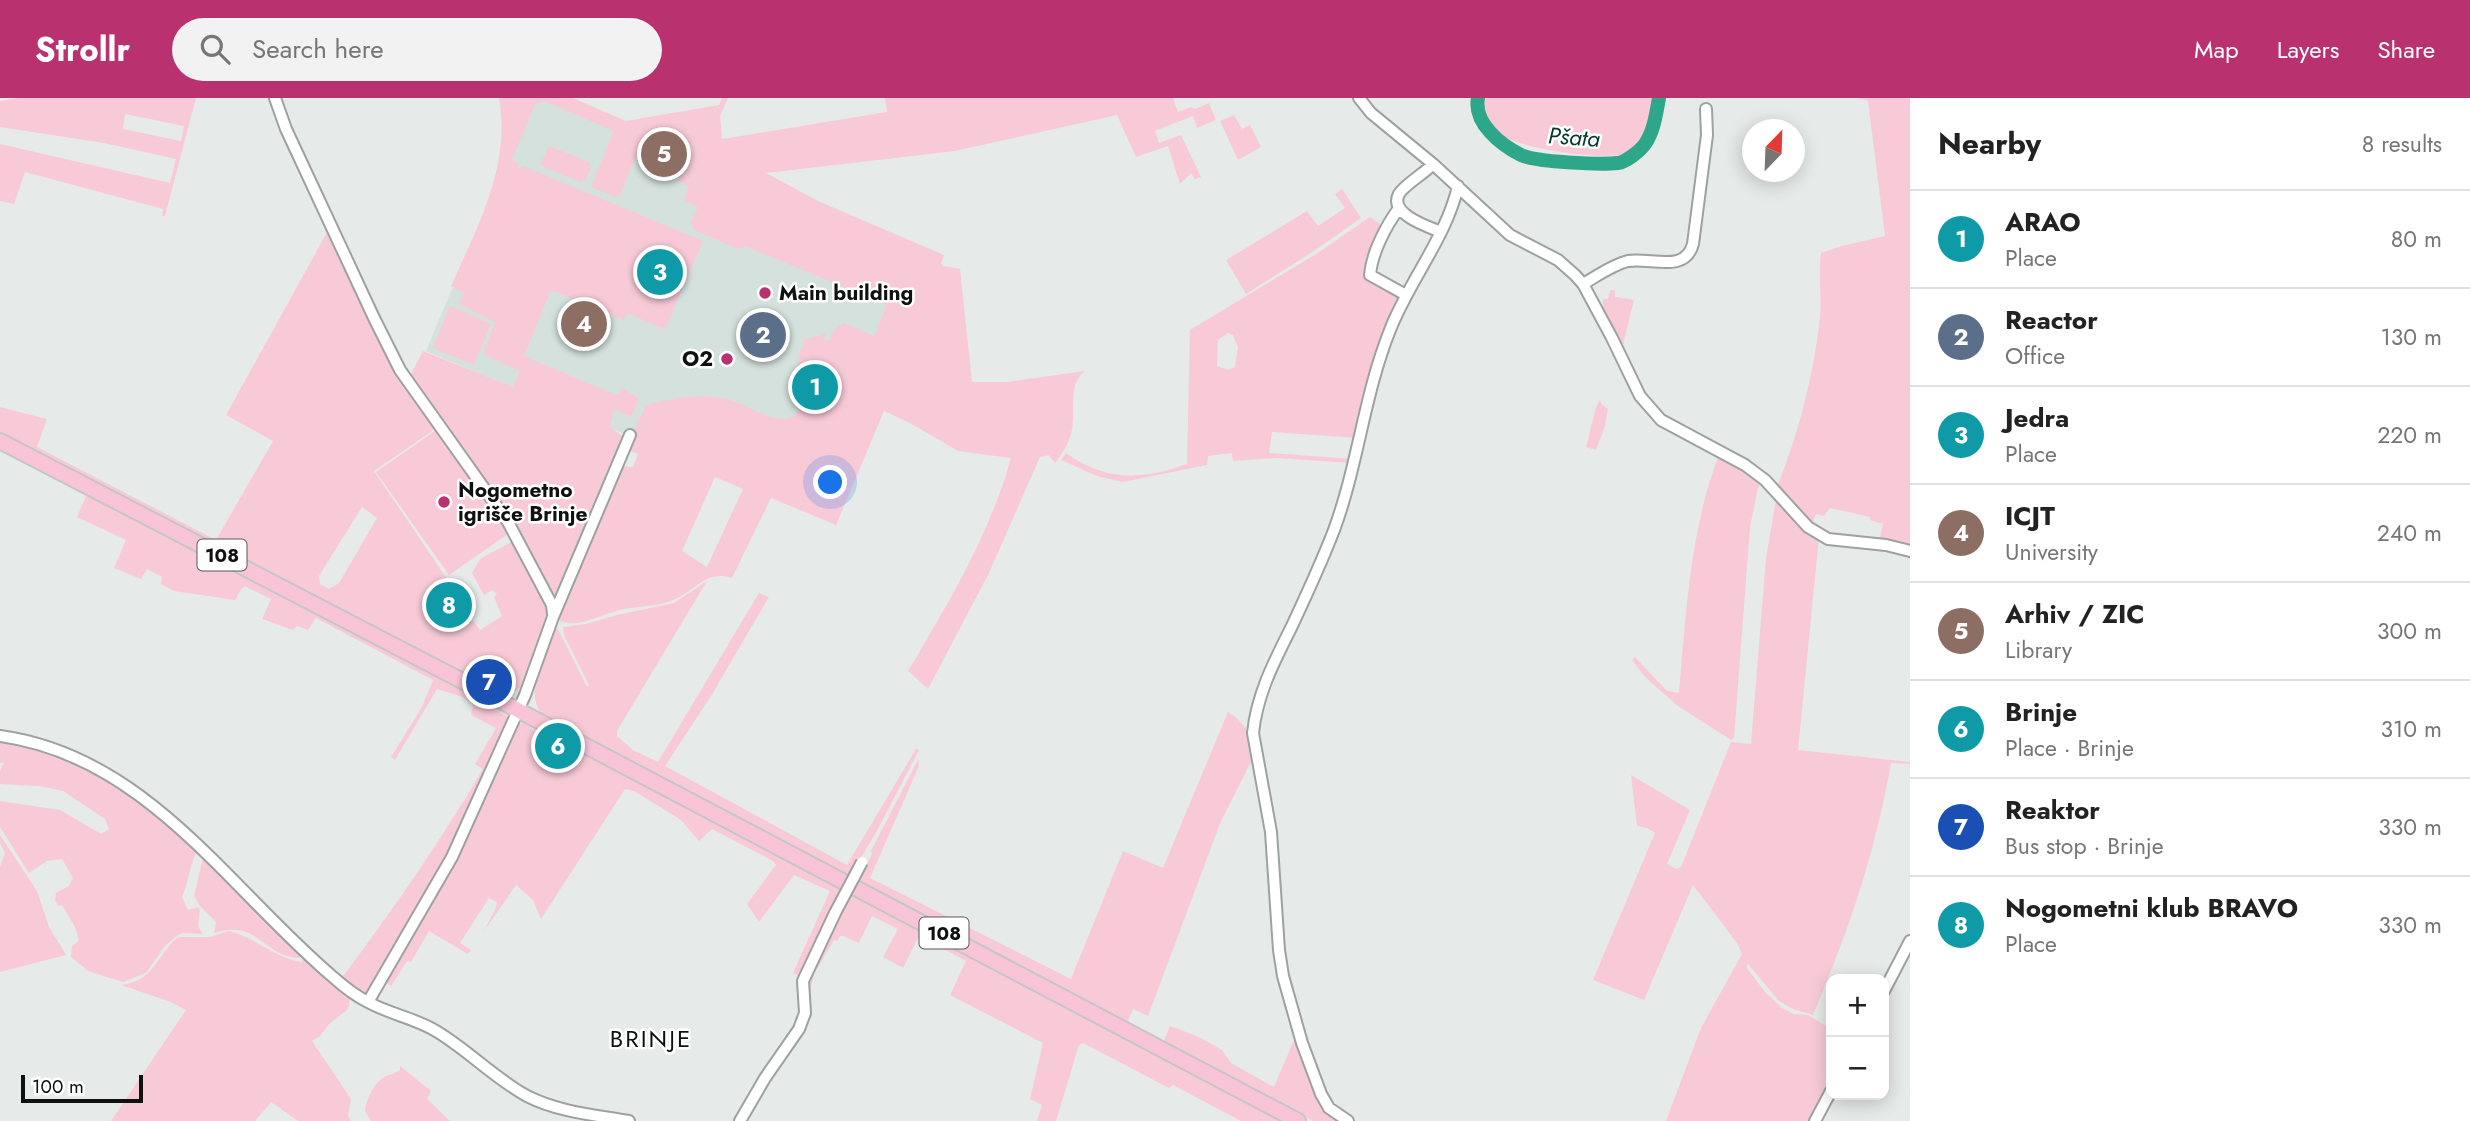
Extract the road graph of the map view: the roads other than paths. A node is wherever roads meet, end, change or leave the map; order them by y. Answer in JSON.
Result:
{"nodes":[{"id":1,"x":275,"y":98,"type":"edge"},
{"id":2,"x":1359,"y":98,"type":"edge"},
{"id":3,"x":1706,"y":109,"type":"dead end"},
{"id":4,"x":1433,"y":164,"type":"junction"},
{"id":5,"x":1458,"y":186,"type":"junction"},
{"id":6,"x":1399,"y":208,"type":"junction"},
{"id":7,"x":1441,"y":232,"type":"junction"},
{"id":8,"x":1583,"y":284,"type":"junction"},
{"id":9,"x":1406,"y":295,"type":"junction"},
{"id":10,"x":630,"y":435,"type":"dead end"},
{"id":11,"x":0,"y":441,"type":"edge"},
{"id":12,"x":1910,"y":551,"type":"edge"},
{"id":13,"x":553,"y":617,"type":"junction"},
{"id":14,"x":518,"y":710,"type":"junction"},
{"id":15,"x":0,"y":736,"type":"edge"},
{"id":16,"x":862,"y":862,"type":"dead end"},
{"id":17,"x":1910,"y":940,"type":"edge"},
{"id":18,"x":1889,"y":981,"type":"edge"},
{"id":19,"x":368,"y":1002,"type":"junction"},
{"id":20,"x":1826,"y":1100,"type":"edge"},
{"id":21,"x":629,"y":1121,"type":"edge"},
{"id":22,"x":740,"y":1121,"type":"edge"},
{"id":23,"x":1298,"y":1121,"type":"edge"},
{"id":24,"x":1348,"y":1121,"type":"edge"},
{"id":25,"x":1815,"y":1121,"type":"edge"}],
"edges":[{"from":1,"to":13,"type":"street"},
{"from":2,"to":4,"type":"street"},
{"from":3,"to":8,"type":"street"},
{"from":4,"to":5,"type":"street"},
{"from":4,"to":6,"type":"street"},
{"from":5,"to":7,"type":"street"},
{"from":5,"to":8,"type":"street"},
{"from":6,"to":7,"type":"street"},
{"from":6,"to":9,"type":"street"},
{"from":7,"to":9,"type":"street"},
{"from":8,"to":12,"type":"street"},
{"from":9,"to":24,"type":"street"},
{"from":10,"to":13,"type":"street"},
{"from":11,"to":14,"type":"main road","number":"108"},
{"from":13,"to":14,"type":"street"},
{"from":14,"to":19,"type":"street"},
{"from":14,"to":23,"type":"main road","number":"108"},
{"from":15,"to":19,"type":"street"},
{"from":16,"to":22,"type":"street","bridge":true},
{"from":17,"to":18,"type":"street"},
{"from":19,"to":21,"type":"street"},
{"from":20,"to":25,"type":"street"}]}
